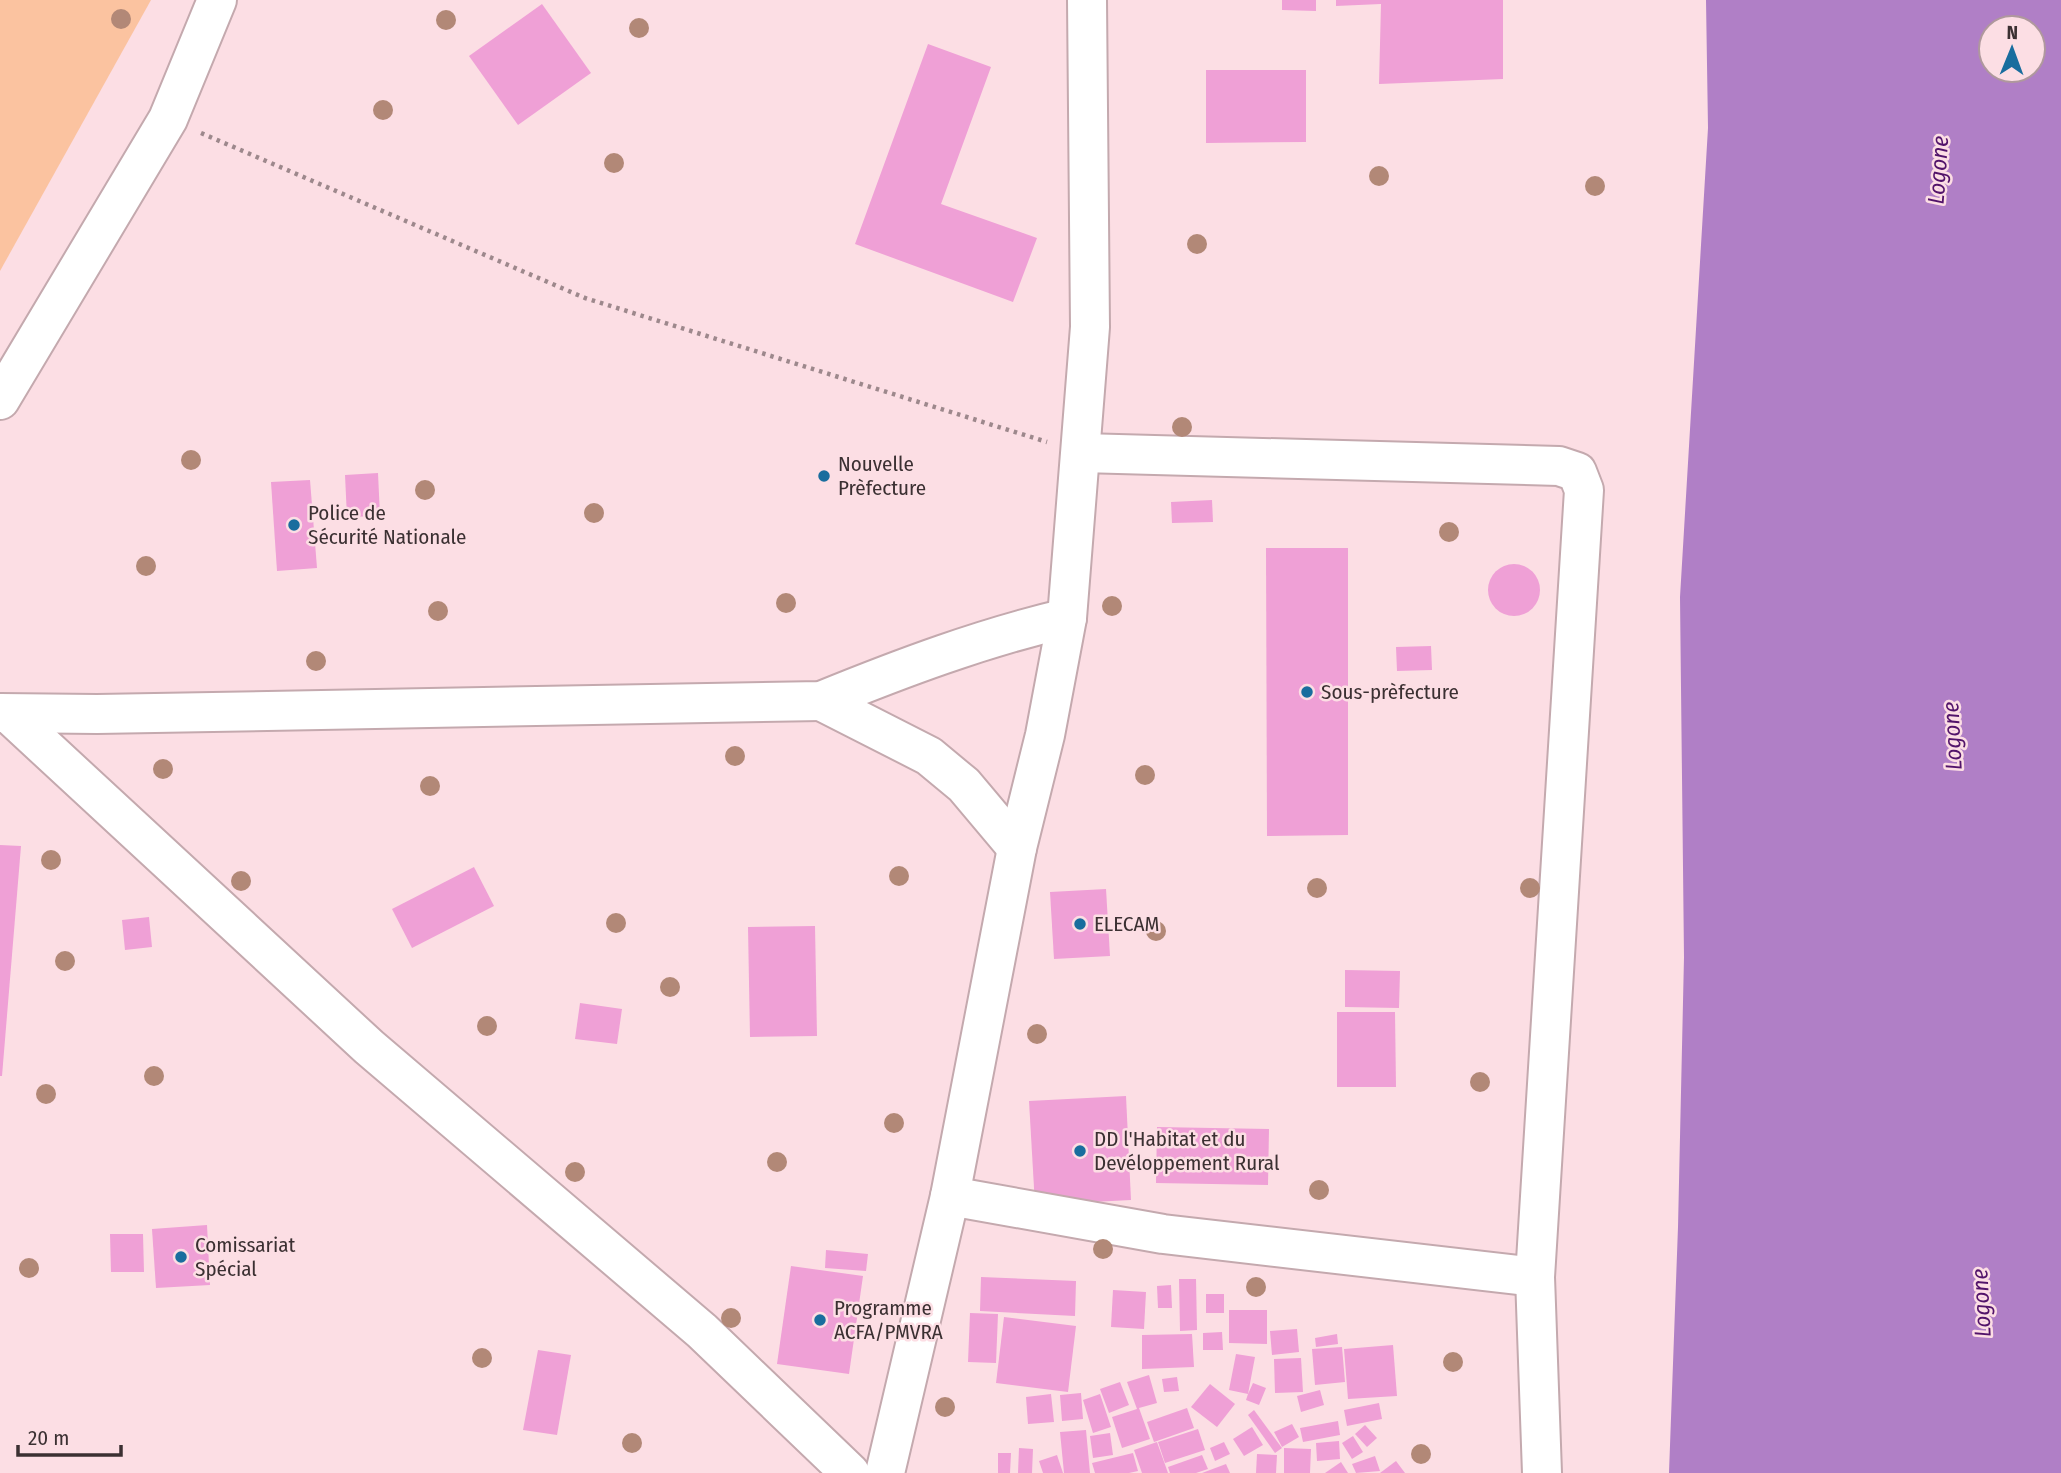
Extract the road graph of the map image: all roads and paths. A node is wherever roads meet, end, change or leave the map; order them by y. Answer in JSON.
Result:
{"nodes":[{"id":1,"x":217,"y":0,"type":"edge"},
{"id":2,"x":1087,"y":0,"type":"edge"},
{"id":3,"x":168,"y":119,"type":"junction"},
{"id":4,"x":0,"y":400,"type":"edge"},
{"id":5,"x":1082,"y":453,"type":"junction"},
{"id":6,"x":1067,"y":618,"type":"junction"},
{"id":7,"x":821,"y":701,"type":"junction"},
{"id":8,"x":4,"y":713,"type":"edge"},
{"id":9,"x":1017,"y":848,"type":"junction"},
{"id":10,"x":950,"y":1196,"type":"junction"},
{"id":11,"x":1535,"y":1277,"type":"junction"},
{"id":12,"x":850,"y":1473,"type":"edge"},
{"id":13,"x":885,"y":1473,"type":"edge"},
{"id":14,"x":1542,"y":1473,"type":"edge"}],
"edges":[{"from":1,"to":3,"type":"street"},
{"from":2,"to":5,"type":"street"},
{"from":3,"to":4,"type":"street"},
{"from":3,"to":5,"type":"path"},
{"from":5,"to":6,"type":"street"},
{"from":5,"to":11,"type":"street"},
{"from":6,"to":7,"type":"street"},
{"from":6,"to":9,"type":"street"},
{"from":7,"to":8,"type":"street"},
{"from":7,"to":9,"type":"street"},
{"from":8,"to":12,"type":"street"},
{"from":9,"to":10,"type":"street"},
{"from":10,"to":11,"type":"street"},
{"from":10,"to":13,"type":"street"},
{"from":11,"to":14,"type":"street"}]}
